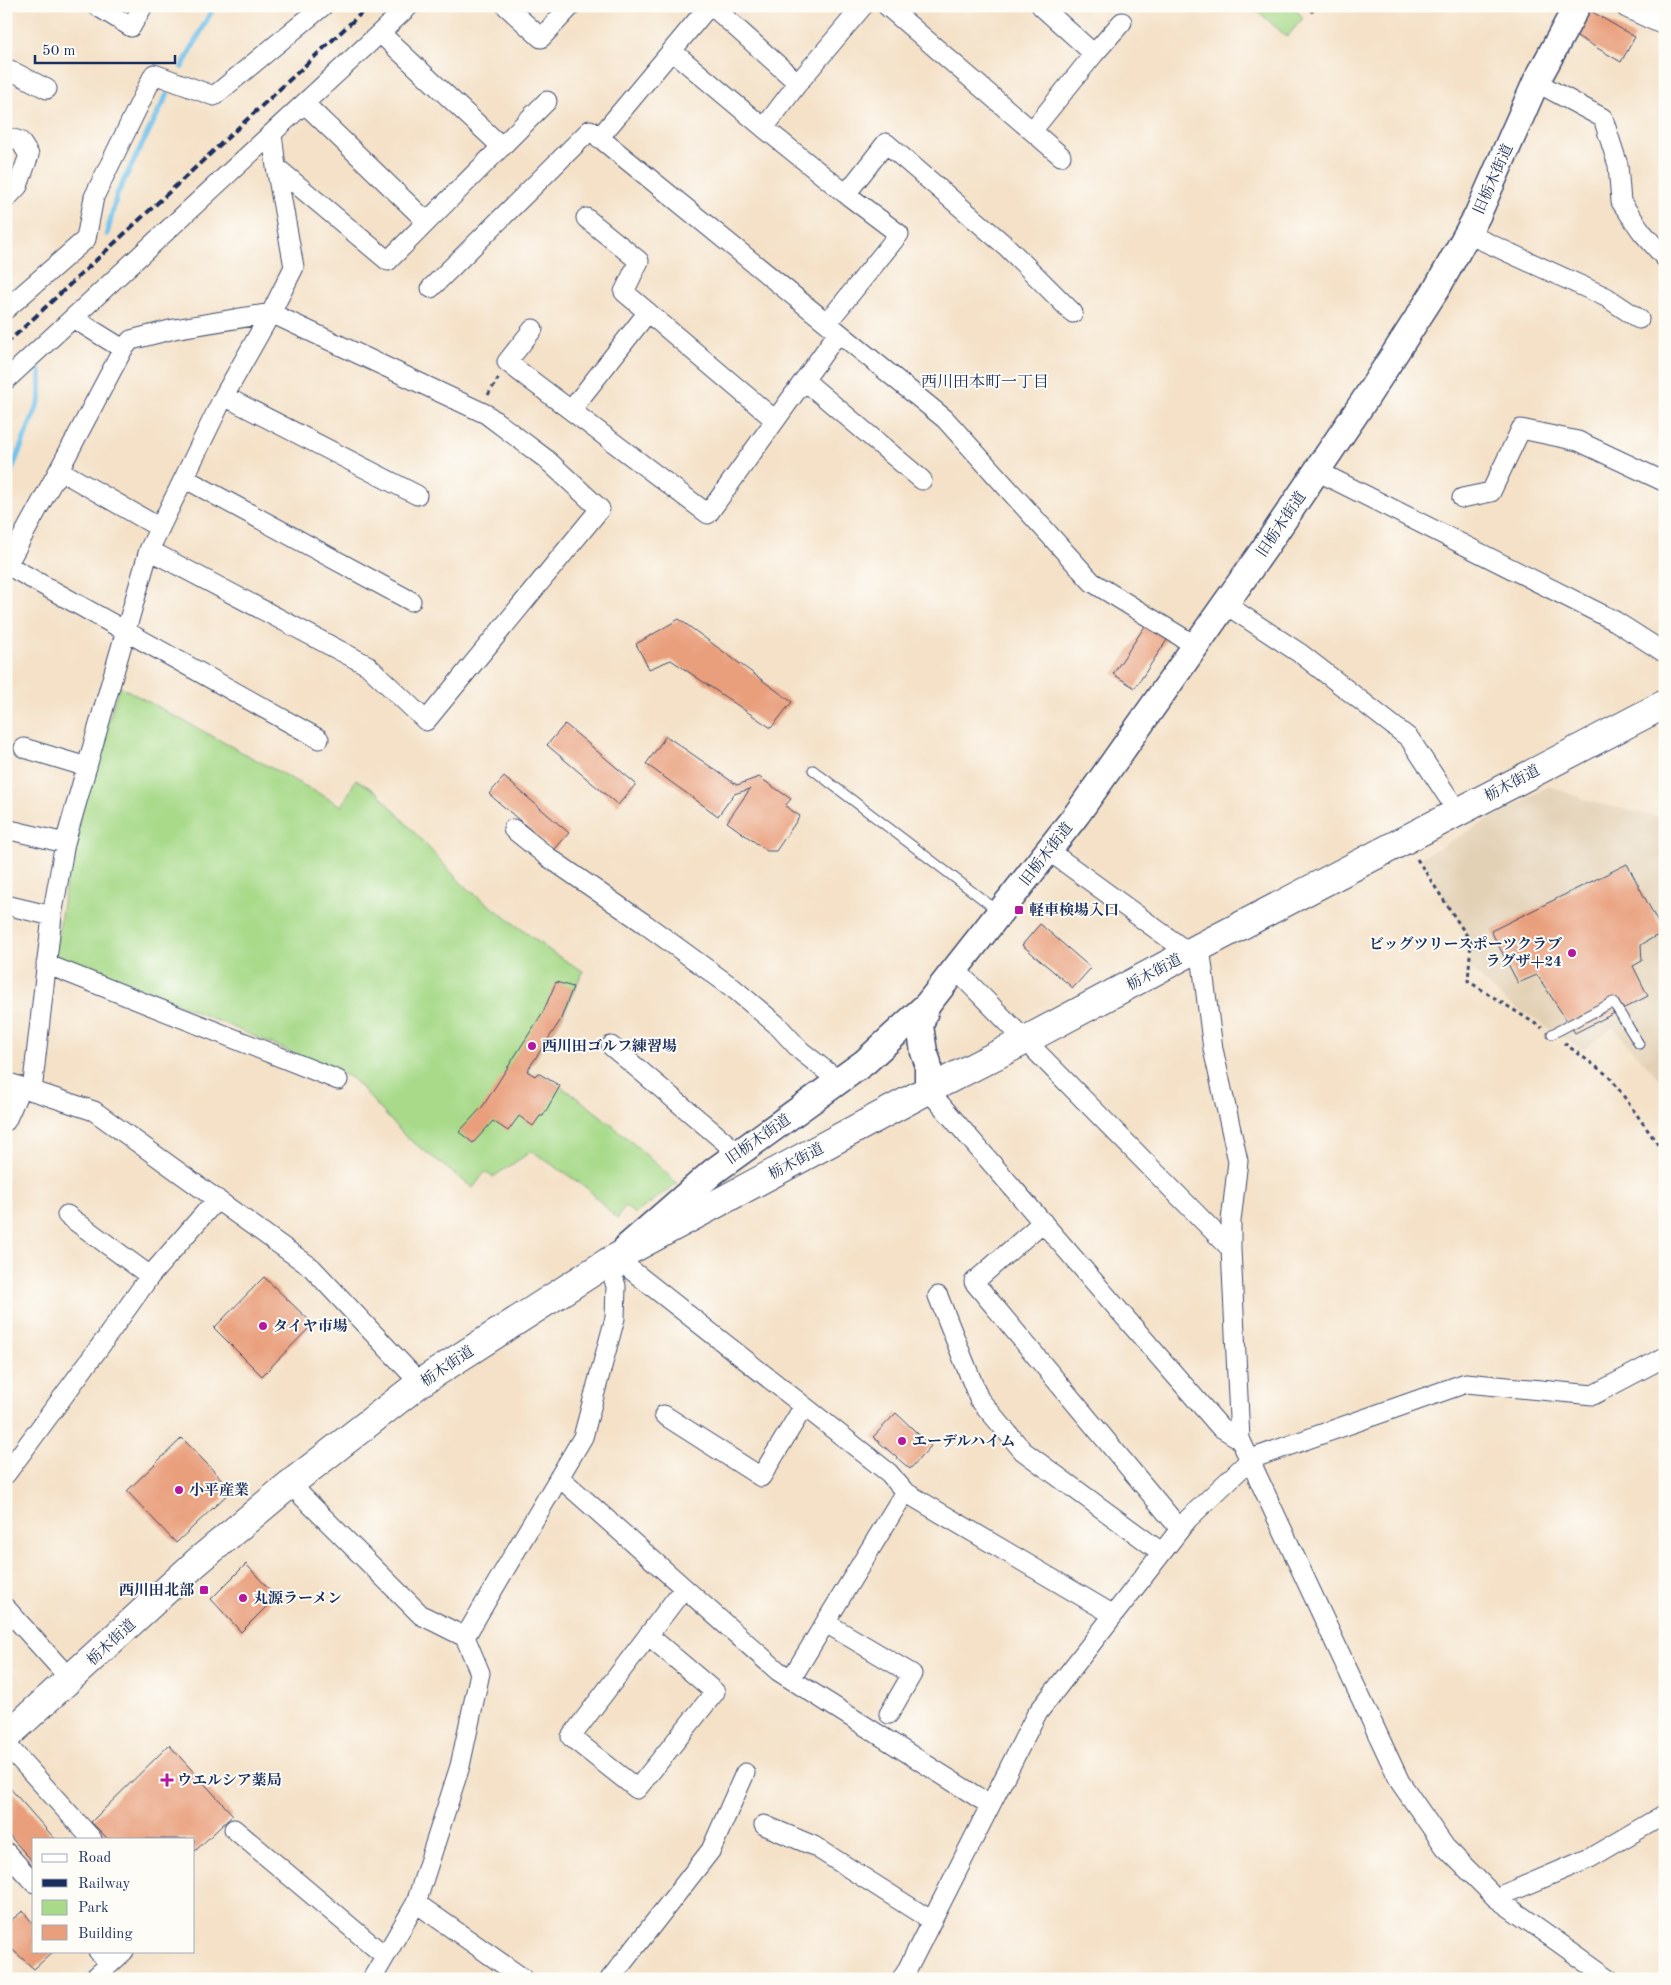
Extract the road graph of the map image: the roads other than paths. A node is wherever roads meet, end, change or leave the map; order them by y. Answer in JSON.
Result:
{"nodes":[{"id":1,"x":97,"y":6,"type":"edge"},
{"id":2,"x":143,"y":6,"type":"edge"},
{"id":3,"x":323,"y":6,"type":"edge"},
{"id":4,"x":408,"y":6,"type":"edge"},
{"id":5,"x":506,"y":6,"type":"edge"},
{"id":6,"x":571,"y":6,"type":"edge"},
{"id":7,"x":711,"y":6,"type":"edge"},
{"id":8,"x":863,"y":6,"type":"edge"},
{"id":9,"x":887,"y":6,"type":"edge"},
{"id":10,"x":1041,"y":6,"type":"edge"},
{"id":11,"x":1576,"y":6,"type":"edge"},
{"id":12,"x":1628,"y":6,"type":"edge"},
{"id":13,"x":1122,"y":22,"type":"dead end"},
{"id":14,"x":1665,"y":23,"type":"edge"},
{"id":15,"x":380,"y":33,"type":"junction"},
{"id":16,"x":672,"y":51,"type":"junction"},
{"id":17,"x":1094,"y":54,"type":"junction"},
{"id":18,"x":6,"y":68,"type":"edge"},
{"id":19,"x":1536,"y":82,"type":"junction"},
{"id":20,"x":798,"y":84,"type":"junction"},
{"id":21,"x":47,"y":89,"type":"dead end"},
{"id":22,"x":547,"y":101,"type":"dead end"},
{"id":23,"x":305,"y":104,"type":"junction"},
{"id":24,"x":764,"y":128,"type":"junction"},
{"id":25,"x":1032,"y":131,"type":"junction"},
{"id":26,"x":272,"y":134,"type":"junction"},
{"id":27,"x":6,"y":137,"type":"edge"},
{"id":28,"x":599,"y":138,"type":"junction"},
{"id":29,"x":502,"y":147,"type":"junction"},
{"id":30,"x":1061,"y":156,"type":"dead end"},
{"id":31,"x":276,"y":167,"type":"junction"},
{"id":32,"x":846,"y":194,"type":"junction"},
{"id":33,"x":6,"y":199,"type":"edge"},
{"id":34,"x":586,"y":218,"type":"dead end"},
{"id":35,"x":427,"y":222,"type":"junction"},
{"id":36,"x":1468,"y":234,"type":"junction"},
{"id":37,"x":1665,"y":258,"type":"edge"},
{"id":38,"x":431,"y":288,"type":"dead end"},
{"id":39,"x":9,"y":300,"type":"edge"},
{"id":40,"x":648,"y":312,"type":"junction"},
{"id":41,"x":271,"y":313,"type":"junction"},
{"id":42,"x":1073,"y":313,"type":"dead end"},
{"id":43,"x":73,"y":318,"type":"junction"},
{"id":44,"x":1639,"y":319,"type":"dead end"},
{"id":45,"x":833,"y":328,"type":"junction"},
{"id":46,"x":533,"y":329,"type":"dead end"},
{"id":47,"x":123,"y":349,"type":"junction"},
{"id":48,"x":6,"y":380,"type":"edge"},
{"id":49,"x":804,"y":380,"type":"junction"},
{"id":50,"x":224,"y":396,"type":"junction"},
{"id":51,"x":571,"y":410,"type":"junction"},
{"id":52,"x":775,"y":420,"type":"junction"},
{"id":53,"x":60,"y":470,"type":"junction"},
{"id":54,"x":1317,"y":471,"type":"junction"},
{"id":55,"x":184,"y":478,"type":"junction"},
{"id":56,"x":922,"y":480,"type":"dead end"},
{"id":57,"x":1665,"y":482,"type":"edge"},
{"id":58,"x":417,"y":495,"type":"dead end"},
{"id":59,"x":1462,"y":498,"type":"dead end"},
{"id":60,"x":160,"y":528,"type":"junction"},
{"id":61,"x":149,"y":550,"type":"junction"},
{"id":62,"x":411,"y":601,"type":"dead end"},
{"id":63,"x":1225,"y":604,"type":"junction"},
{"id":64,"x":127,"y":632,"type":"junction"},
{"id":65,"x":1196,"y":646,"type":"junction"},
{"id":66,"x":1665,"y":653,"type":"edge"},
{"id":67,"x":1665,"y":704,"type":"edge"},
{"id":68,"x":319,"y":739,"type":"dead end"},
{"id":69,"x":24,"y":748,"type":"dead end"},
{"id":70,"x":87,"y":767,"type":"junction"},
{"id":71,"x":814,"y":770,"type":"dead end"},
{"id":72,"x":1458,"y":812,"type":"junction"},
{"id":73,"x":6,"y":829,"type":"edge"},
{"id":74,"x":513,"y":829,"type":"dead end"},
{"id":75,"x":65,"y":843,"type":"junction"},
{"id":76,"x":1049,"y":851,"type":"junction"},
{"id":77,"x":6,"y":905,"type":"edge"},
{"id":78,"x":1000,"y":913,"type":"junction"},
{"id":79,"x":52,"y":916,"type":"junction"},
{"id":80,"x":1195,"y":950,"type":"junction"},
{"id":81,"x":46,"y":964,"type":"junction"},
{"id":82,"x":955,"y":969,"type":"junction"},
{"id":83,"x":923,"y":1015,"type":"junction"},
{"id":84,"x":1552,"y":1034,"type":"road end"},
{"id":85,"x":1024,"y":1041,"type":"junction"},
{"id":86,"x":1639,"y":1044,"type":"dead end"},
{"id":87,"x":611,"y":1046,"type":"dead end"},
{"id":88,"x":972,"y":1067,"type":"junction"},
{"id":89,"x":338,"y":1080,"type":"dead end"},
{"id":90,"x":839,"y":1081,"type":"junction"},
{"id":91,"x":20,"y":1087,"type":"edge"},
{"id":92,"x":928,"y":1090,"type":"junction"},
{"id":93,"x":6,"y":1121,"type":"edge"},
{"id":94,"x":738,"y":1153,"type":"junction"},
{"id":95,"x":217,"y":1199,"type":"junction"},
{"id":96,"x":67,"y":1215,"type":"dead end"},
{"id":97,"x":1043,"y":1222,"type":"junction"},
{"id":98,"x":1231,"y":1249,"type":"junction"},
{"id":99,"x":612,"y":1260,"type":"junction"},
{"id":100,"x":150,"y":1276,"type":"junction"},
{"id":101,"x":938,"y":1296,"type":"dead end"},
{"id":102,"x":1665,"y":1357,"type":"edge"},
{"id":103,"x":420,"y":1383,"type":"junction"},
{"id":104,"x":804,"y":1406,"type":"junction"},
{"id":105,"x":664,"y":1415,"type":"dead end"},
{"id":106,"x":1240,"y":1439,"type":"junction"},
{"id":107,"x":1250,"y":1459,"type":"junction"},
{"id":108,"x":6,"y":1474,"type":"edge"},
{"id":109,"x":559,"y":1477,"type":"junction"},
{"id":110,"x":290,"y":1484,"type":"junction"},
{"id":111,"x":906,"y":1492,"type":"junction"},
{"id":112,"x":1180,"y":1529,"type":"junction"},
{"id":113,"x":1161,"y":1552,"type":"junction"},
{"id":114,"x":684,"y":1588,"type":"junction"},
{"id":115,"x":6,"y":1608,"type":"edge"},
{"id":116,"x":1112,"y":1614,"type":"junction"},
{"id":117,"x":826,"y":1623,"type":"junction"},
{"id":118,"x":465,"y":1636,"type":"junction"},
{"id":119,"x":648,"y":1636,"type":"junction"},
{"id":120,"x":70,"y":1679,"type":"junction"},
{"id":121,"x":791,"y":1679,"type":"junction"},
{"id":122,"x":889,"y":1714,"type":"dead end"},
{"id":123,"x":6,"y":1737,"type":"edge"},
{"id":124,"x":6,"y":1744,"type":"edge"},
{"id":125,"x":746,"y":1773,"type":"dead end"},
{"id":126,"x":990,"y":1805,"type":"junction"},
{"id":127,"x":1665,"y":1814,"type":"edge"},
{"id":128,"x":764,"y":1825,"type":"dead end"},
{"id":129,"x":234,"y":1829,"type":"dead end"},
{"id":130,"x":91,"y":1838,"type":"edge"},
{"id":131,"x":6,"y":1852,"type":"edge"},
{"id":132,"x":32,"y":1881,"type":"edge"},
{"id":133,"x":1496,"y":1898,"type":"junction"},
{"id":134,"x":416,"y":1904,"type":"junction"},
{"id":135,"x":932,"y":1921,"type":"junction"},
{"id":136,"x":111,"y":1955,"type":"edge"},
{"id":137,"x":385,"y":1956,"type":"junction"},
{"id":138,"x":523,"y":1978,"type":"edge"},
{"id":139,"x":93,"y":1979,"type":"edge"},
{"id":140,"x":372,"y":1979,"type":"edge"},
{"id":141,"x":610,"y":1979,"type":"edge"},
{"id":142,"x":901,"y":1979,"type":"edge"},
{"id":143,"x":1610,"y":1979,"type":"edge"}],
"edges":[{"from":1,"to":2,"type":"street"},
{"from":3,"to":39,"type":"street"},
{"from":4,"to":15,"type":"street"},
{"from":5,"to":6,"type":"street"},
{"from":7,"to":16,"type":"street"},
{"from":7,"to":20,"type":"street"},
{"from":8,"to":20,"type":"street"},
{"from":9,"to":25,"type":"street"},
{"from":10,"to":17,"type":"street"},
{"from":11,"to":19,"type":"main road","name":"旧栃木街道"},
{"from":12,"to":14,"type":"street"},
{"from":13,"to":17,"type":"street"},
{"from":15,"to":23,"type":"street"},
{"from":15,"to":29,"type":"street"},
{"from":16,"to":24,"type":"street"},
{"from":16,"to":28,"type":"street"},
{"from":17,"to":25,"type":"street"},
{"from":18,"to":21,"type":"street"},
{"from":19,"to":36,"type":"main road","name":"旧栃木街道"},
{"from":19,"to":37,"type":"street"},
{"from":20,"to":24,"type":"street"},
{"from":22,"to":29,"type":"street"},
{"from":23,"to":26,"type":"street"},
{"from":23,"to":35,"type":"street"},
{"from":24,"to":32,"type":"street"},
{"from":25,"to":30,"type":"street"},
{"from":26,"to":31,"type":"street"},
{"from":26,"to":43,"type":"street"},
{"from":27,"to":33,"type":"street"},
{"from":28,"to":38,"type":"street"},
{"from":28,"to":45,"type":"street"},
{"from":29,"to":35,"type":"street"},
{"from":31,"to":35,"type":"street"},
{"from":31,"to":41,"type":"street"},
{"from":32,"to":42,"type":"street"},
{"from":32,"to":45,"type":"street"},
{"from":34,"to":40,"type":"street"},
{"from":36,"to":44,"type":"street"},
{"from":36,"to":54,"type":"main road","name":"旧栃木街道"},
{"from":40,"to":51,"type":"street"},
{"from":40,"to":52,"type":"street"},
{"from":41,"to":47,"type":"street"},
{"from":41,"to":50,"type":"street"},
{"from":41,"to":61,"type":"street"},
{"from":43,"to":47,"type":"street"},
{"from":43,"to":48,"type":"street"},
{"from":45,"to":49,"type":"street"},
{"from":45,"to":65,"type":"street"},
{"from":46,"to":51,"type":"street"},
{"from":47,"to":53,"type":"street"},
{"from":49,"to":52,"type":"street"},
{"from":49,"to":56,"type":"street"},
{"from":50,"to":55,"type":"street"},
{"from":50,"to":58,"type":"street"},
{"from":51,"to":52,"type":"street"},
{"from":53,"to":60,"type":"street"},
{"from":53,"to":64,"type":"street"},
{"from":54,"to":63,"type":"main road","name":"旧栃木街道"},
{"from":54,"to":66,"type":"street"},
{"from":55,"to":60,"type":"street"},
{"from":55,"to":62,"type":"street"},
{"from":57,"to":59,"type":"street"},
{"from":60,"to":61,"type":"street"},
{"from":61,"to":64,"type":"street"},
{"from":63,"to":65,"type":"main road","name":"旧栃木街道"},
{"from":63,"to":72,"type":"street"},
{"from":64,"to":68,"type":"street"},
{"from":64,"to":70,"type":"street"},
{"from":65,"to":76,"type":"main road","name":"旧栃木街道"},
{"from":67,"to":72,"type":"main road","name":"栃木街道"},
{"from":69,"to":70,"type":"street"},
{"from":70,"to":75,"type":"street"},
{"from":71,"to":78,"type":"lane"},
{"from":72,"to":80,"type":"main road","name":"栃木街道"},
{"from":73,"to":75,"type":"street"},
{"from":74,"to":90,"type":"street"},
{"from":75,"to":79,"type":"street"},
{"from":76,"to":78,"type":"main road","name":"旧栃木街道"},
{"from":76,"to":80,"type":"street"},
{"from":77,"to":79,"type":"street"},
{"from":78,"to":82,"type":"main road","name":"旧栃木街道"},
{"from":79,"to":81,"type":"street"},
{"from":80,"to":85,"type":"main road","name":"栃木街道"},
{"from":80,"to":98,"type":"street"},
{"from":81,"to":89,"type":"street"},
{"from":81,"to":91,"type":"street"},
{"from":82,"to":83,"type":"main road","name":"旧栃木街道"},
{"from":82,"to":85,"type":"street"},
{"from":83,"to":88,"type":"main road"},
{"from":83,"to":90,"type":"main road","name":"旧栃木街道"},
{"from":83,"to":92,"type":"main road"},
{"from":83,"to":94,"type":"main road"},
{"from":84,"to":86,"type":"lane"},
{"from":85,"to":88,"type":"main road","name":"栃木街道"},
{"from":85,"to":98,"type":"street"},
{"from":87,"to":94,"type":"street"},
{"from":88,"to":92,"type":"main road","name":"栃木街道"},
{"from":90,"to":94,"type":"main road","name":"旧栃木街道"},
{"from":91,"to":93,"type":"street"},
{"from":91,"to":95,"type":"street"},
{"from":92,"to":97,"type":"street"},
{"from":92,"to":99,"type":"main road","name":"栃木街道"},
{"from":94,"to":99,"type":"main road","name":"旧栃木街道"},
{"from":95,"to":100,"type":"street"},
{"from":95,"to":103,"type":"street"},
{"from":96,"to":100,"type":"street"},
{"from":97,"to":106,"type":"street"},
{"from":97,"to":112,"type":"street"},
{"from":98,"to":106,"type":"street"},
{"from":99,"to":103,"type":"main road","name":"栃木街道"},
{"from":99,"to":104,"type":"street"},
{"from":99,"to":109,"type":"street"},
{"from":100,"to":108,"type":"street"},
{"from":101,"to":113,"type":"street"},
{"from":102,"to":107,"type":"street"},
{"from":103,"to":110,"type":"main road","name":"栃木街道"},
{"from":104,"to":105,"type":"street"},
{"from":104,"to":111,"type":"street"},
{"from":106,"to":107,"type":"street"},
{"from":107,"to":112,"type":"street"},
{"from":107,"to":133,"type":"street"},
{"from":109,"to":114,"type":"street"},
{"from":109,"to":118,"type":"street"},
{"from":110,"to":118,"type":"street"},
{"from":110,"to":120,"type":"main road","name":"栃木街道"},
{"from":111,"to":116,"type":"street"},
{"from":111,"to":117,"type":"street"},
{"from":112,"to":113,"type":"street"},
{"from":113,"to":116,"type":"street"},
{"from":114,"to":119,"type":"street"},
{"from":114,"to":121,"type":"street"},
{"from":115,"to":120,"type":"street"},
{"from":116,"to":126,"type":"street"},
{"from":117,"to":121,"type":"street"},
{"from":117,"to":122,"type":"street"},
{"from":118,"to":134,"type":"street"},
{"from":119,"to":119,"type":"street"},
{"from":120,"to":123,"type":"main road","name":"栃木街道"},
{"from":121,"to":126,"type":"street"},
{"from":124,"to":130,"type":"street"},
{"from":125,"to":141,"type":"street"},
{"from":126,"to":135,"type":"street"},
{"from":127,"to":133,"type":"street"},
{"from":128,"to":135,"type":"street"},
{"from":129,"to":137,"type":"street"},
{"from":131,"to":132,"type":"street"},
{"from":133,"to":143,"type":"street"},
{"from":134,"to":137,"type":"street"},
{"from":134,"to":138,"type":"street"},
{"from":135,"to":142,"type":"street"},
{"from":136,"to":139,"type":"street"},
{"from":137,"to":140,"type":"street"}]}
